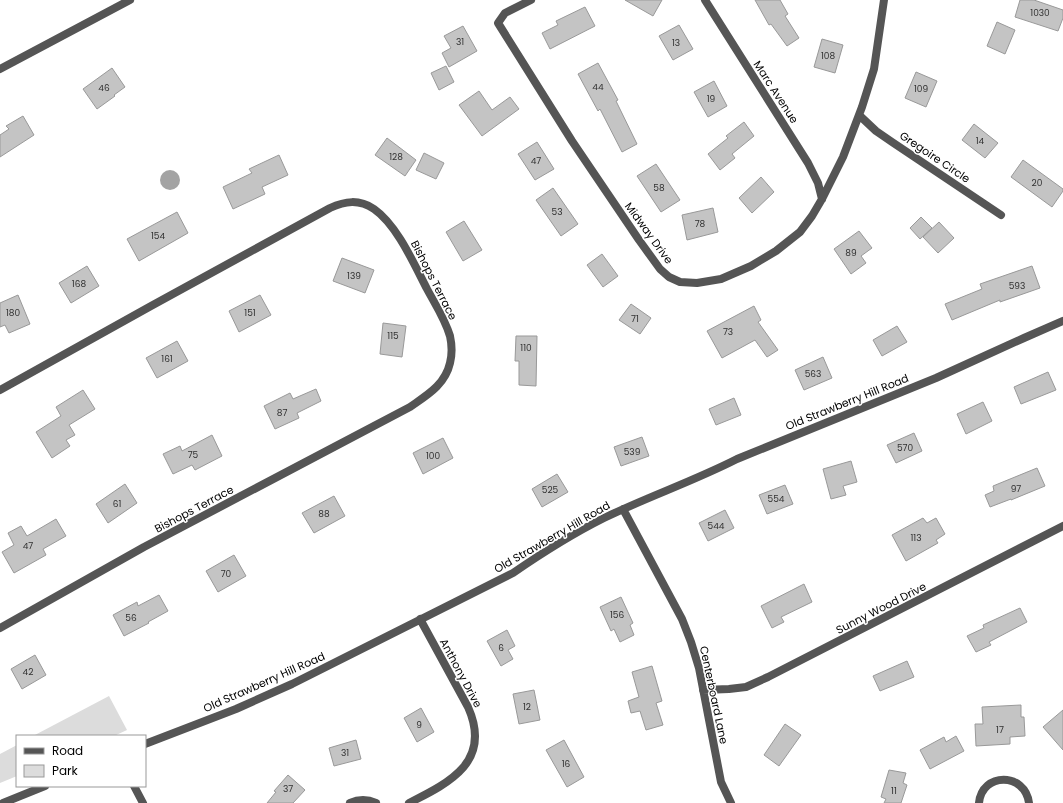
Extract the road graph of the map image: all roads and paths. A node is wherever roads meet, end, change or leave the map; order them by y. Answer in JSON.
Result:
{"nodes":[{"id":1,"x":130,"y":0,"type":"edge"},
{"id":2,"x":530,"y":0,"type":"edge"},
{"id":3,"x":705,"y":0,"type":"edge"},
{"id":4,"x":884,"y":0,"type":"edge"},
{"id":5,"x":0,"y":69,"type":"edge"},
{"id":6,"x":859,"y":115,"type":"junction"},
{"id":7,"x":822,"y":198,"type":"junction"},
{"id":8,"x":1001,"y":215,"type":"dead end"},
{"id":9,"x":1063,"y":321,"type":"edge"},
{"id":10,"x":0,"y":390,"type":"edge"},
{"id":11,"x":623,"y":509,"type":"junction"},
{"id":12,"x":1063,"y":526,"type":"edge"},
{"id":13,"x":420,"y":619,"type":"junction"},
{"id":14,"x":0,"y":628,"type":"edge"},
{"id":15,"x":703,"y":690,"type":"junction"},
{"id":16,"x":146,"y":744,"type":"edge"},
{"id":17,"x":43,"y":787,"type":"edge"},
{"id":18,"x":135,"y":787,"type":"edge"},
{"id":19,"x":3,"y":803,"type":"edge"},
{"id":20,"x":143,"y":803,"type":"edge"},
{"id":21,"x":350,"y":803,"type":"edge"},
{"id":22,"x":376,"y":803,"type":"edge"},
{"id":23,"x":409,"y":803,"type":"edge"},
{"id":24,"x":731,"y":803,"type":"edge"},
{"id":25,"x":979,"y":803,"type":"edge"},
{"id":26,"x":1029,"y":803,"type":"edge"}],
"edges":[{"from":1,"to":5,"type":"street"},
{"from":2,"to":7,"type":"street","name":"Midway Drive"},
{"from":3,"to":7,"type":"street","name":"Marc Avenue"},
{"from":4,"to":6,"type":"street","name":"Midway Drive"},
{"from":6,"to":7,"type":"street","name":"Midway Drive"},
{"from":6,"to":8,"type":"street","name":"Gregoire Circle"},
{"from":9,"to":11,"type":"street","name":"Old Strawberry Hill Road"},
{"from":10,"to":14,"type":"street","name":"Bishops Terrace"},
{"from":11,"to":13,"type":"street","name":"Old Strawberry Hill Road"},
{"from":11,"to":15,"type":"street","name":"Centerboard Lane"},
{"from":12,"to":15,"type":"street","name":"Sunny Wood Drive"},
{"from":13,"to":16,"type":"street","name":"Old Strawberry Hill Road"},
{"from":13,"to":23,"type":"street","name":"Anthony Drive"},
{"from":15,"to":24,"type":"street","name":"Centerboard Lane"},
{"from":17,"to":19,"type":"street"},
{"from":18,"to":20,"type":"street"},
{"from":21,"to":22,"type":"street"},
{"from":25,"to":26,"type":"street"}]}
